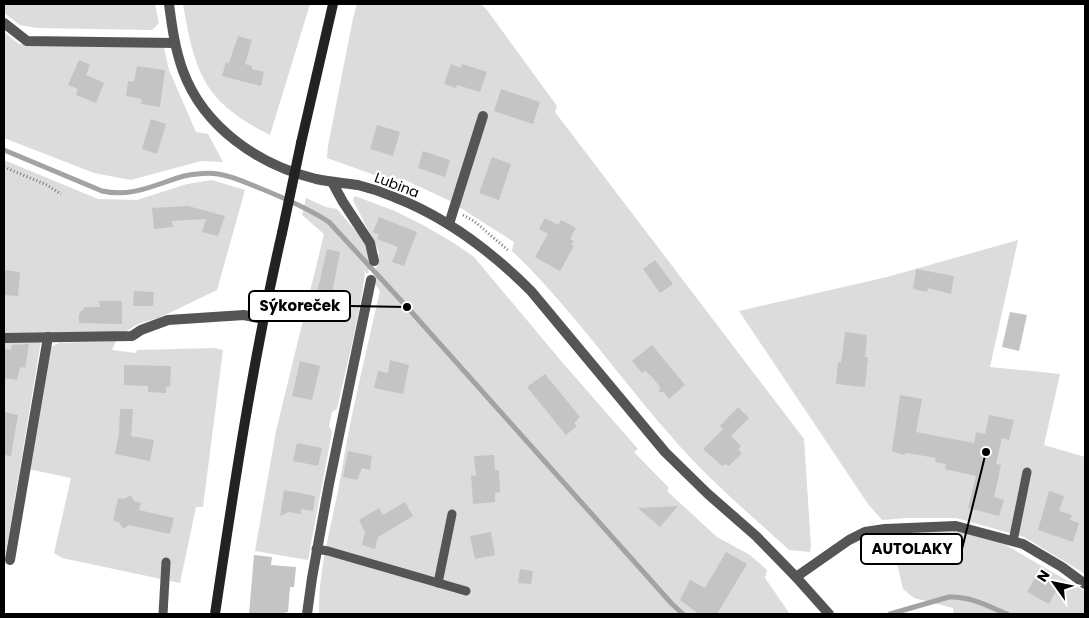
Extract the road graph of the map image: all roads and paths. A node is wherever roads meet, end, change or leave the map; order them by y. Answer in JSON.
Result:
{"nodes":[{"id":1,"x":170,"y":4,"type":"edge"},
{"id":2,"x":333,"y":4,"type":"edge"},
{"id":3,"x":4,"y":23,"type":"edge"},
{"id":4,"x":174,"y":43,"type":"junction"},
{"id":5,"x":483,"y":116,"type":"dead end"},
{"id":6,"x":4,"y":166,"type":"edge"},
{"id":7,"x":332,"y":182,"type":"junction"},
{"id":8,"x":61,"y":194,"type":"dead end"},
{"id":9,"x":449,"y":224,"type":"junction"},
{"id":10,"x":374,"y":261,"type":"dead end"},
{"id":11,"x":371,"y":280,"type":"dead end"},
{"id":12,"x":262,"y":319,"type":"junction"},
{"id":13,"x":48,"y":337,"type":"junction"},
{"id":14,"x":4,"y":338,"type":"edge"},
{"id":15,"x":1027,"y":472,"type":"dead end"},
{"id":16,"x":452,"y":514,"type":"dead end"},
{"id":17,"x":1013,"y":541,"type":"junction"},
{"id":18,"x":316,"y":549,"type":"junction"},
{"id":19,"x":10,"y":560,"type":"dead end"},
{"id":20,"x":166,"y":562,"type":"dead end"},
{"id":21,"x":796,"y":577,"type":"junction"},
{"id":22,"x":438,"y":582,"type":"junction"},
{"id":23,"x":1085,"y":584,"type":"edge"},
{"id":24,"x":466,"y":591,"type":"dead end"},
{"id":25,"x":828,"y":613,"type":"edge"},
{"id":26,"x":163,"y":614,"type":"edge"},
{"id":27,"x":215,"y":614,"type":"edge"},
{"id":28,"x":307,"y":614,"type":"edge"}],
"edges":[{"from":1,"to":4,"type":"street","name":"Lubina"},
{"from":2,"to":12,"type":"main road","bridge":true},
{"from":3,"to":4,"type":"street"},
{"from":4,"to":7,"type":"street","name":"Lubina"},
{"from":5,"to":9,"type":"street"},
{"from":6,"to":8,"type":"path"},
{"from":7,"to":9,"type":"street","name":"Lubina"},
{"from":7,"to":10,"type":"street"},
{"from":9,"to":21,"type":"street","name":"Lubina"},
{"from":11,"to":18,"type":"street"},
{"from":12,"to":13,"type":"street"},
{"from":12,"to":27,"type":"main road"},
{"from":13,"to":14,"type":"street"},
{"from":13,"to":19,"type":"street"},
{"from":15,"to":17,"type":"lane"},
{"from":16,"to":22,"type":"lane"},
{"from":17,"to":21,"type":"street"},
{"from":17,"to":23,"type":"street"},
{"from":18,"to":22,"type":"lane"},
{"from":18,"to":28,"type":"street"},
{"from":20,"to":26,"type":"lane"},
{"from":21,"to":25,"type":"street","name":"Lubina"},
{"from":22,"to":24,"type":"lane"}]}
